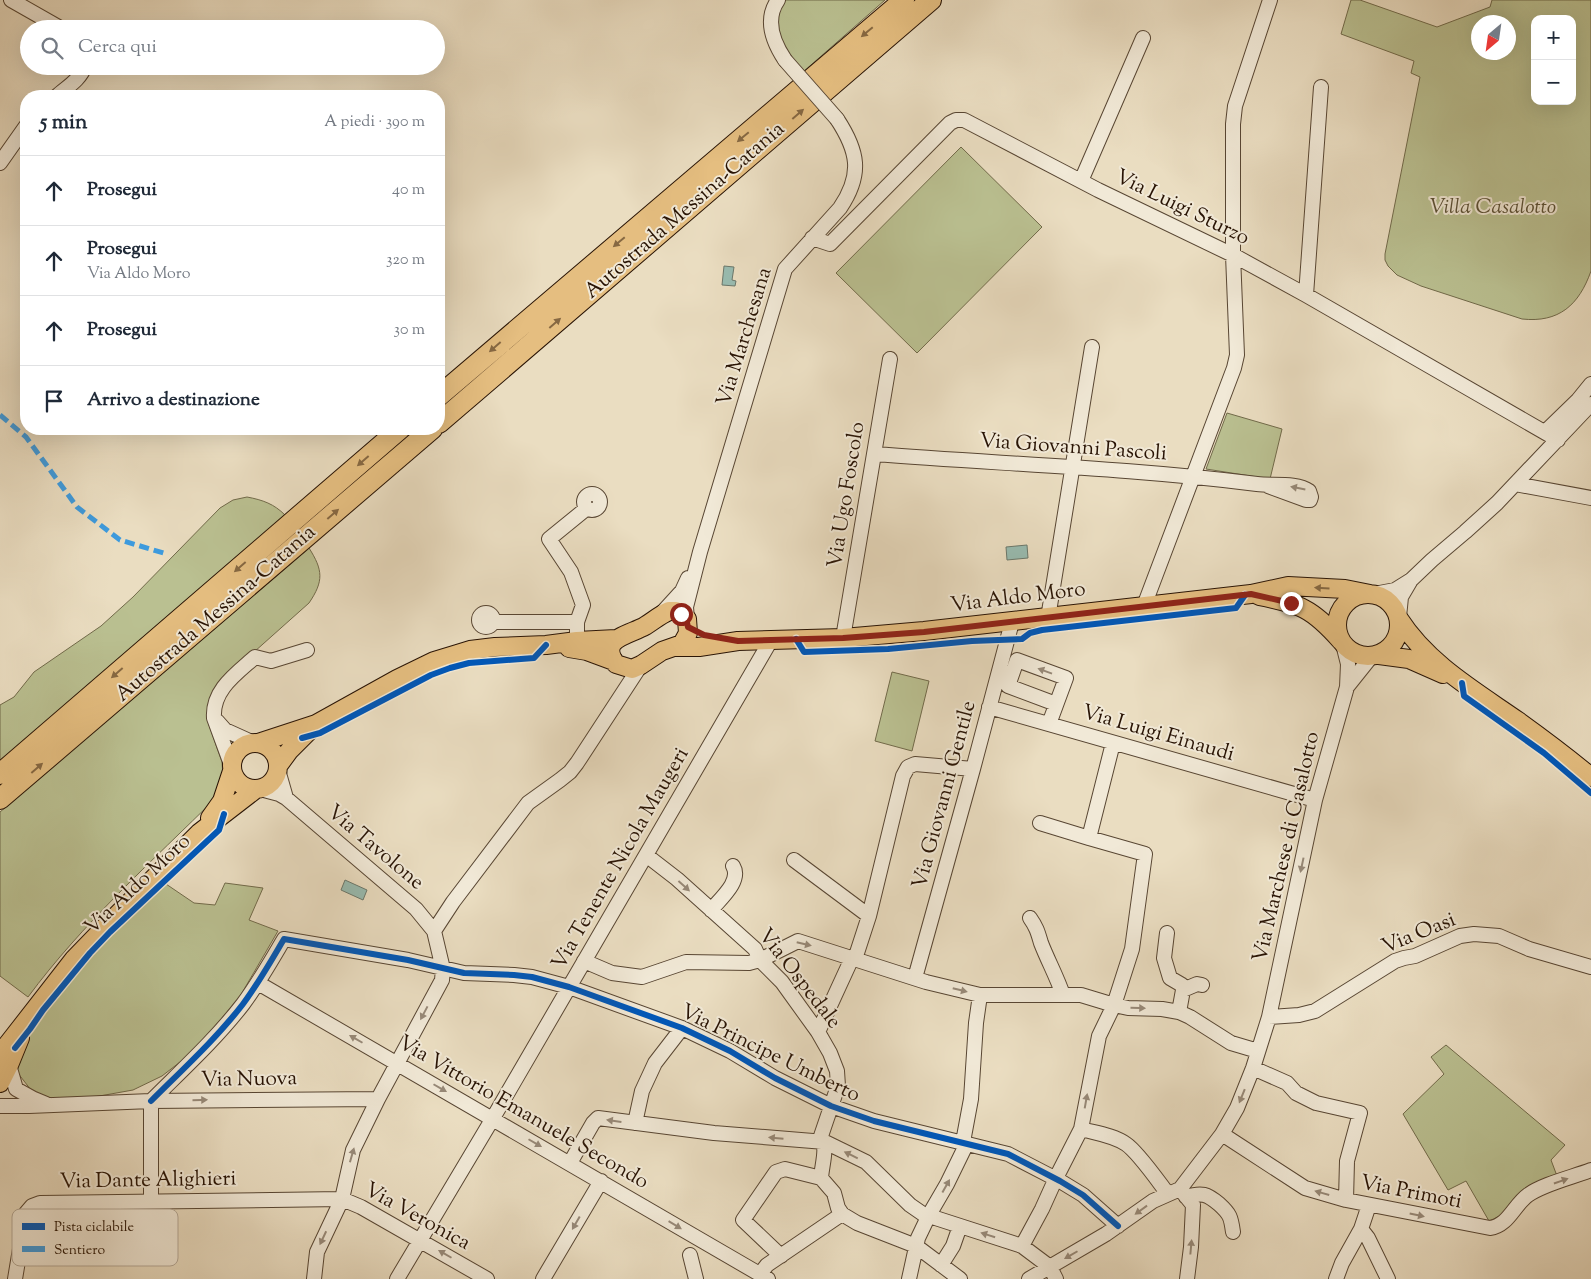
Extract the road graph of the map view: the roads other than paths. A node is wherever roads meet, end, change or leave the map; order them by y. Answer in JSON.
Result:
{"nodes":[{"id":1,"x":11,"y":0,"type":"edge"},
{"id":2,"x":778,"y":0,"type":"edge"},
{"id":3,"x":904,"y":0,"type":"edge"},
{"id":4,"x":931,"y":0,"type":"edge"},
{"id":5,"x":1270,"y":0,"type":"edge"},
{"id":6,"x":46,"y":20,"type":"edge"},
{"id":7,"x":1143,"y":38,"type":"dead end"},
{"id":8,"x":80,"y":75,"type":"edge"},
{"id":9,"x":1320,"y":87,"type":"dead end"},
{"id":10,"x":64,"y":90,"type":"edge"},
{"id":11,"x":20,"y":135,"type":"edge"},
{"id":12,"x":0,"y":164,"type":"edge"},
{"id":13,"x":1082,"y":181,"type":"junction"},
{"id":14,"x":812,"y":238,"type":"junction"},
{"id":15,"x":1234,"y":255,"type":"junction"},
{"id":16,"x":1306,"y":295,"type":"junction"},
{"id":17,"x":1092,"y":347,"type":"dead end"},
{"id":18,"x":890,"y":359,"type":"dead end"},
{"id":19,"x":1591,"y":384,"type":"edge"},
{"id":20,"x":445,"y":391,"type":"edge"},
{"id":21,"x":1588,"y":412,"type":"edge"},
{"id":22,"x":445,"y":418,"type":"edge"},
{"id":23,"x":1545,"y":432,"type":"junction"},
{"id":24,"x":393,"y":435,"type":"edge"},
{"id":25,"x":425,"y":435,"type":"edge"},
{"id":26,"x":1558,"y":440,"type":"junction"},
{"id":27,"x":874,"y":454,"type":"junction"},
{"id":28,"x":1072,"y":468,"type":"junction"},
{"id":29,"x":1193,"y":476,"type":"junction"},
{"id":30,"x":1515,"y":484,"type":"junction"},
{"id":31,"x":1268,"y":486,"type":"dead end"},
{"id":32,"x":1591,"y":498,"type":"edge"},
{"id":33,"x":587,"y":508,"type":"dead end"},
{"id":34,"x":700,"y":552,"type":"junction"},
{"id":35,"x":1411,"y":580,"type":"junction"},
{"id":36,"x":1251,"y":594,"type":"junction"},
{"id":37,"x":1372,"y":594,"type":"junction"},
{"id":38,"x":1144,"y":606,"type":"junction"},
{"id":39,"x":661,"y":614,"type":"junction"},
{"id":40,"x":1048,"y":618,"type":"junction"},
{"id":41,"x":1399,"y":618,"type":"junction"},
{"id":42,"x":493,"y":622,"type":"dead end"},
{"id":43,"x":577,"y":622,"type":"junction"},
{"id":44,"x":1012,"y":622,"type":"junction"},
{"id":45,"x":687,"y":623,"type":"junction"},
{"id":46,"x":843,"y":638,"type":"junction"},
{"id":47,"x":616,"y":639,"type":"junction"},
{"id":48,"x":771,"y":640,"type":"junction"},
{"id":49,"x":577,"y":641,"type":"junction"},
{"id":50,"x":738,"y":641,"type":"junction"},
{"id":51,"x":1342,"y":643,"type":"junction"},
{"id":52,"x":546,"y":645,"type":"junction"},
{"id":53,"x":674,"y":647,"type":"junction"},
{"id":54,"x":307,"y":650,"type":"dead end"},
{"id":55,"x":1375,"y":656,"type":"junction"},
{"id":56,"x":615,"y":663,"type":"junction"},
{"id":57,"x":641,"y":665,"type":"junction"},
{"id":58,"x":1462,"y":683,"type":"junction"},
{"id":59,"x":1347,"y":687,"type":"junction"},
{"id":60,"x":624,"y":690,"type":"junction"},
{"id":61,"x":1056,"y":704,"type":"dead end"},
{"id":62,"x":990,"y":708,"type":"junction"},
{"id":63,"x":214,"y":718,"type":"junction"},
{"id":64,"x":316,"y":724,"type":"junction"},
{"id":65,"x":1049,"y":724,"type":"junction"},
{"id":66,"x":1113,"y":742,"type":"junction"},
{"id":67,"x":256,"y":743,"type":"junction"},
{"id":68,"x":278,"y":768,"type":"junction"},
{"id":69,"x":232,"y":769,"type":"junction"},
{"id":70,"x":973,"y":769,"type":"junction"},
{"id":71,"x":0,"y":774,"type":"edge"},
{"id":72,"x":1591,"y":777,"type":"edge"},
{"id":73,"x":258,"y":789,"type":"junction"},
{"id":74,"x":286,"y":798,"type":"junction"},
{"id":75,"x":0,"y":799,"type":"edge"},
{"id":76,"x":1315,"y":800,"type":"junction"},
{"id":77,"x":1040,"y":823,"type":"dead end"},
{"id":78,"x":199,"y":833,"type":"junction"},
{"id":79,"x":1089,"y":838,"type":"junction"},
{"id":80,"x":646,"y":855,"type":"junction"},
{"id":81,"x":794,"y":860,"type":"dead end"},
{"id":82,"x":733,"y":866,"type":"dead end"},
{"id":83,"x":711,"y":910,"type":"junction"},
{"id":84,"x":869,"y":916,"type":"junction"},
{"id":85,"x":1030,"y":918,"type":"dead end"},
{"id":86,"x":434,"y":931,"type":"junction"},
{"id":87,"x":1167,"y":933,"type":"dead end"},
{"id":88,"x":853,"y":959,"type":"junction"},
{"id":89,"x":760,"y":960,"type":"junction"},
{"id":90,"x":584,"y":961,"type":"junction"},
{"id":91,"x":1591,"y":966,"type":"edge"},
{"id":92,"x":443,"y":969,"type":"junction"},
{"id":93,"x":915,"y":978,"type":"junction"},
{"id":94,"x":258,"y":983,"type":"junction"},
{"id":95,"x":1202,"y":985,"type":"dead end"},
{"id":96,"x":569,"y":987,"type":"junction"},
{"id":97,"x":1183,"y":990,"type":"junction"},
{"id":98,"x":980,"y":995,"type":"junction"},
{"id":99,"x":1063,"y":995,"type":"junction"},
{"id":100,"x":1114,"y":1006,"type":"junction"},
{"id":101,"x":1179,"y":1012,"type":"junction"},
{"id":102,"x":1269,"y":1017,"type":"junction"},
{"id":103,"x":682,"y":1028,"type":"junction"},
{"id":104,"x":818,"y":1032,"type":"junction"},
{"id":105,"x":1258,"y":1051,"type":"junction"},
{"id":106,"x":4,"y":1059,"type":"edge"},
{"id":107,"x":398,"y":1064,"type":"junction"},
{"id":108,"x":1253,"y":1068,"type":"junction"},
{"id":109,"x":3,"y":1087,"type":"edge"},
{"id":110,"x":378,"y":1099,"type":"junction"},
{"id":111,"x":151,"y":1101,"type":"junction"},
{"id":112,"x":49,"y":1104,"type":"junction"},
{"id":113,"x":0,"y":1106,"type":"edge"},
{"id":114,"x":830,"y":1106,"type":"junction"},
{"id":115,"x":493,"y":1118,"type":"junction"},
{"id":116,"x":635,"y":1123,"type":"junction"},
{"id":117,"x":1081,"y":1129,"type":"junction"},
{"id":118,"x":1222,"y":1134,"type":"junction"},
{"id":119,"x":825,"y":1142,"type":"junction"},
{"id":120,"x":965,"y":1142,"type":"junction"},
{"id":121,"x":570,"y":1163,"type":"junction"},
{"id":122,"x":1591,"y":1170,"type":"edge"},
{"id":123,"x":821,"y":1178,"type":"junction"},
{"id":124,"x":1056,"y":1178,"type":"junction"},
{"id":125,"x":601,"y":1181,"type":"junction"},
{"id":126,"x":1177,"y":1193,"type":"junction"},
{"id":127,"x":342,"y":1199,"type":"junction"},
{"id":128,"x":1346,"y":1200,"type":"junction"},
{"id":129,"x":151,"y":1201,"type":"junction"},
{"id":130,"x":1369,"y":1204,"type":"junction"},
{"id":131,"x":30,"y":1209,"type":"edge"},
{"id":132,"x":842,"y":1214,"type":"junction"},
{"id":133,"x":928,"y":1215,"type":"junction"},
{"id":134,"x":1113,"y":1225,"type":"junction"},
{"id":135,"x":960,"y":1226,"type":"junction"},
{"id":136,"x":1362,"y":1229,"type":"junction"},
{"id":137,"x":1232,"y":1232,"type":"dead end"},
{"id":138,"x":420,"y":1240,"type":"junction"},
{"id":139,"x":916,"y":1246,"type":"junction"},
{"id":140,"x":1022,"y":1246,"type":"junction"},
{"id":141,"x":690,"y":1255,"type":"dead end"},
{"id":142,"x":781,"y":1256,"type":"junction"},
{"id":143,"x":941,"y":1265,"type":"junction"},
{"id":144,"x":17,"y":1266,"type":"edge"},
{"id":145,"x":1053,"y":1273,"type":"edge"},
{"id":146,"x":764,"y":1277,"type":"edge"},
{"id":147,"x":15,"y":1279,"type":"edge"},
{"id":148,"x":314,"y":1279,"type":"edge"},
{"id":149,"x":397,"y":1279,"type":"edge"},
{"id":150,"x":487,"y":1279,"type":"edge"},
{"id":151,"x":543,"y":1279,"type":"edge"},
{"id":152,"x":696,"y":1279,"type":"edge"},
{"id":153,"x":909,"y":1279,"type":"edge"},
{"id":154,"x":960,"y":1279,"type":"edge"},
{"id":155,"x":1029,"y":1279,"type":"edge"},
{"id":156,"x":1187,"y":1279,"type":"edge"},
{"id":157,"x":1336,"y":1279,"type":"edge"},
{"id":158,"x":1388,"y":1279,"type":"edge"}],
"edges":[{"from":1,"to":6,"type":"street"},
{"from":2,"to":14,"type":"street","name":"Via Marchesana","bridge":true},
{"from":3,"to":20,"type":"highway","name":"Autostrada Messina-Catania","one_way":true},
{"from":22,"to":4,"type":"highway","name":"Autostrada Messina-Catania","one_way":true},
{"from":5,"to":15,"type":"street"},
{"from":7,"to":13,"type":"street"},
{"from":8,"to":10,"type":"street"},
{"from":9,"to":16,"type":"street"},
{"from":11,"to":12,"type":"street"},
{"from":13,"to":14,"type":"street","name":"Via Luigi Sturzo"},
{"from":13,"to":15,"type":"street","name":"Via Luigi Sturzo"},
{"from":14,"to":34,"type":"street","name":"Via Marchesana"},
{"from":15,"to":16,"type":"street","name":"Via Luigi Sturzo"},
{"from":15,"to":29,"type":"street"},
{"from":16,"to":23,"type":"street","name":"Via Luigi Sturzo"},
{"from":17,"to":28,"type":"street"},
{"from":18,"to":27,"type":"street","name":"Via Ugo Foscolo"},
{"from":19,"to":23,"type":"street"},
{"from":21,"to":26,"type":"street"},
{"from":23,"to":26,"type":"street","name":"Via Luigi Sturzo"},
{"from":24,"to":71,"type":"highway","name":"Autostrada Messina-Catania","one_way":true},
{"from":75,"to":25,"type":"highway","name":"Autostrada Messina-Catania","one_way":true},
{"from":26,"to":30,"type":"street"},
{"from":27,"to":28,"type":"street","name":"Via Giovanni Pascoli"},
{"from":27,"to":46,"type":"street","name":"Via Ugo Foscolo"},
{"from":28,"to":29,"type":"street","name":"Via Giovanni Pascoli"},
{"from":28,"to":40,"type":"street"},
{"from":29,"to":31,"type":"street","name":"Via Giovanni Pascoli"},
{"from":29,"to":38,"type":"street"},
{"from":30,"to":32,"type":"street"},
{"from":30,"to":35,"type":"street"},
{"from":33,"to":43,"type":"street"},
{"from":34,"to":39,"type":"street"},
{"from":34,"to":45,"type":"street"},
{"from":35,"to":37,"type":"street"},
{"from":35,"to":41,"type":"street"},
{"from":37,"to":36,"type":"main road","one_way":true},
{"from":36,"to":38,"type":"main road","name":"Via Aldo Moro"},
{"from":36,"to":51,"type":"main road"},
{"from":37,"to":41,"type":"main road"},
{"from":37,"to":51,"type":"main road"},
{"from":38,"to":40,"type":"main road","name":"Via Aldo Moro"},
{"from":39,"to":45,"type":"main road"},
{"from":39,"to":47,"type":"main road"},
{"from":40,"to":44,"type":"main road","name":"Via Aldo Moro"},
{"from":41,"to":55,"type":"main road"},
{"from":41,"to":58,"type":"main road"},
{"from":42,"to":43,"type":"street"},
{"from":43,"to":49,"type":"street"},
{"from":44,"to":46,"type":"main road","name":"Via Aldo Moro"},
{"from":44,"to":62,"type":"street","name":"Via Giovanni Gentile"},
{"from":45,"to":50,"type":"main road"},
{"from":45,"to":53,"type":"main road"},
{"from":46,"to":48,"type":"main road","name":"Via Aldo Moro"},
{"from":47,"to":49,"type":"main road"},
{"from":47,"to":56,"type":"main road"},
{"from":48,"to":50,"type":"main road","name":"Via Aldo Moro"},
{"from":48,"to":80,"type":"street","name":"Via Tenente Nicola Maugeri"},
{"from":49,"to":52,"type":"main road"},
{"from":50,"to":53,"type":"main road"},
{"from":51,"to":55,"type":"main road"},
{"from":51,"to":59,"type":"street"},
{"from":52,"to":56,"type":"main road"},
{"from":52,"to":64,"type":"main road"},
{"from":53,"to":57,"type":"main road"},
{"from":54,"to":63,"type":"street"},
{"from":55,"to":58,"type":"main road"},
{"from":55,"to":59,"type":"street"},
{"from":56,"to":57,"type":"main road"},
{"from":56,"to":60,"type":"street"},
{"from":57,"to":60,"type":"street"},
{"from":58,"to":72,"type":"main road"},
{"from":59,"to":76,"type":"street","name":"Via Marchese di Casalotto"},
{"from":60,"to":86,"type":"street"},
{"from":61,"to":65,"type":"street"},
{"from":62,"to":65,"type":"street","name":"Via Luigi Einaudi"},
{"from":62,"to":70,"type":"street","name":"Via Giovanni Gentile"},
{"from":63,"to":67,"type":"street"},
{"from":63,"to":69,"type":"street"},
{"from":64,"to":67,"type":"main road"},
{"from":64,"to":68,"type":"main road"},
{"from":65,"to":66,"type":"street","name":"Via Luigi Einaudi"},
{"from":66,"to":76,"type":"street","name":"Via Luigi Einaudi"},
{"from":66,"to":79,"type":"street"},
{"from":67,"to":68,"type":"main road"},
{"from":67,"to":69,"type":"main road"},
{"from":68,"to":73,"type":"main road"},
{"from":68,"to":74,"type":"street"},
{"from":69,"to":73,"type":"main road"},
{"from":69,"to":78,"type":"main road"},
{"from":70,"to":84,"type":"street"},
{"from":70,"to":93,"type":"street","name":"Via Giovanni Gentile"},
{"from":73,"to":74,"type":"street"},
{"from":73,"to":78,"type":"main road"},
{"from":74,"to":86,"type":"street","name":"Via Tavolone"},
{"from":76,"to":102,"type":"street","name":"Via Marchese di Casalotto","one_way":true},
{"from":77,"to":79,"type":"street"},
{"from":78,"to":106,"type":"main road","name":"Via Aldo Moro"},
{"from":79,"to":100,"type":"street"},
{"from":80,"to":83,"type":"street","name":"Via Ospedale","one_way":true},
{"from":80,"to":90,"type":"street","name":"Via Tenente Nicola Maugeri"},
{"from":81,"to":84,"type":"street"},
{"from":82,"to":83,"type":"street"},
{"from":83,"to":89,"type":"street","name":"Via Ospedale"},
{"from":84,"to":88,"type":"street"},
{"from":85,"to":99,"type":"street"},
{"from":86,"to":92,"type":"street"},
{"from":87,"to":97,"type":"street"},
{"from":89,"to":88,"type":"street","one_way":true},
{"from":88,"to":93,"type":"street"},
{"from":88,"to":104,"type":"street"},
{"from":89,"to":90,"type":"street"},
{"from":89,"to":104,"type":"street","name":"Via Ospedale"},
{"from":90,"to":96,"type":"street","name":"Via Tenente Nicola Maugeri"},
{"from":91,"to":102,"type":"street","name":"Via Oasi"},
{"from":92,"to":94,"type":"street","name":"Via Principe Umberto"},
{"from":92,"to":96,"type":"street","name":"Via Principe Umberto"},
{"from":92,"to":107,"type":"street","one_way":true},
{"from":93,"to":98,"type":"street","one_way":true},
{"from":107,"to":94,"type":"street","name":"Via Vittorio Emanuele Secondo","one_way":true},
{"from":94,"to":111,"type":"street","name":"Via Principe Umberto"},
{"from":95,"to":97,"type":"street"},
{"from":96,"to":103,"type":"street","name":"Via Principe Umberto"},
{"from":96,"to":115,"type":"street","name":"Via Tenente Nicola Maugeri"},
{"from":97,"to":101,"type":"street"},
{"from":98,"to":99,"type":"street"},
{"from":98,"to":120,"type":"street"},
{"from":99,"to":100,"type":"street"},
{"from":100,"to":101,"type":"street","one_way":true},
{"from":117,"to":100,"type":"street","one_way":true},
{"from":101,"to":105,"type":"street"},
{"from":102,"to":105,"type":"street","name":"Via Marchese di Casalotto"},
{"from":103,"to":114,"type":"street","name":"Via Principe Umberto"},
{"from":103,"to":116,"type":"street"},
{"from":104,"to":114,"type":"street","name":"Via Ospedale"},
{"from":105,"to":108,"type":"street","name":"Via Marchese di Casalotto"},
{"from":106,"to":109,"type":"main road","name":"Via Aldo Moro"},
{"from":107,"to":110,"type":"street"},
{"from":107,"to":115,"type":"street","name":"Via Vittorio Emanuele Secondo","one_way":true},
{"from":108,"to":118,"type":"street","name":"Via Marchese di Casalotto","one_way":true},
{"from":108,"to":128,"type":"street"},
{"from":109,"to":112,"type":"street"},
{"from":111,"to":110,"type":"street","name":"Via Nuova","one_way":true},
{"from":127,"to":110,"type":"street","name":"Via Veronica","one_way":true},
{"from":111,"to":112,"type":"street","name":"Via Nuova"},
{"from":111,"to":129,"type":"street"},
{"from":112,"to":113,"type":"street","name":"Via Nuova"},
{"from":114,"to":119,"type":"street","name":"Via Ospedale"},
{"from":114,"to":120,"type":"street","name":"Via Principe Umberto"},
{"from":115,"to":121,"type":"street","name":"Via Vittorio Emanuele Secondo","one_way":true},
{"from":115,"to":138,"type":"street","name":"Via Tenente Nicola Maugeri"},
{"from":119,"to":116,"type":"street","one_way":true},
{"from":116,"to":121,"type":"street","one_way":true},
{"from":117,"to":124,"type":"street"},
{"from":117,"to":126,"type":"street"},
{"from":118,"to":126,"type":"street","name":"Via Marchese di Casalotto"},
{"from":128,"to":118,"type":"street","name":"Via Primoti","one_way":true},
{"from":119,"to":123,"type":"street"},
{"from":133,"to":119,"type":"street","one_way":true},
{"from":120,"to":124,"type":"street","name":"Via Principe Umberto"},
{"from":133,"to":120,"type":"street","one_way":true},
{"from":121,"to":125,"type":"street","name":"Via Vittorio Emanuele Secondo"},
{"from":130,"to":122,"type":"street","name":"Via Primoti","one_way":true},
{"from":123,"to":132,"type":"street"},
{"from":123,"to":142,"type":"street"},
{"from":124,"to":134,"type":"street","name":"Via Principe Umberto"},
{"from":124,"to":140,"type":"street"},
{"from":125,"to":146,"type":"street","name":"Via Vittorio Emanuele Secondo","one_way":true},
{"from":125,"to":151,"type":"street","one_way":true},
{"from":126,"to":134,"type":"street","one_way":true},
{"from":126,"to":137,"type":"street"},
{"from":156,"to":126,"type":"street","one_way":true},
{"from":127,"to":129,"type":"street","name":"Via Dante Alighieri"},
{"from":127,"to":138,"type":"street","name":"Via Veronica"},
{"from":127,"to":148,"type":"street","one_way":true},
{"from":128,"to":130,"type":"street","name":"Via Primoti"},
{"from":129,"to":131,"type":"street","name":"Via Dante Alighieri"},
{"from":130,"to":136,"type":"street"},
{"from":132,"to":139,"type":"street"},
{"from":132,"to":142,"type":"street"},
{"from":133,"to":135,"type":"street"},
{"from":133,"to":139,"type":"street"},
{"from":134,"to":145,"type":"street","one_way":true},
{"from":140,"to":135,"type":"street","one_way":true},
{"from":135,"to":143,"type":"street"},
{"from":136,"to":157,"type":"street"},
{"from":136,"to":158,"type":"street"},
{"from":138,"to":149,"type":"street","name":"Via Tenente Nicola Maugeri"},
{"from":150,"to":138,"type":"street","name":"Via Veronica","one_way":true},
{"from":139,"to":143,"type":"street"},
{"from":139,"to":153,"type":"street"},
{"from":140,"to":145,"type":"street"},
{"from":141,"to":152,"type":"street"},
{"from":142,"to":146,"type":"street"},
{"from":143,"to":154,"type":"street"},
{"from":144,"to":147,"type":"street","name":"Via Dante Alighieri"},
{"from":145,"to":155,"type":"street"}]}
